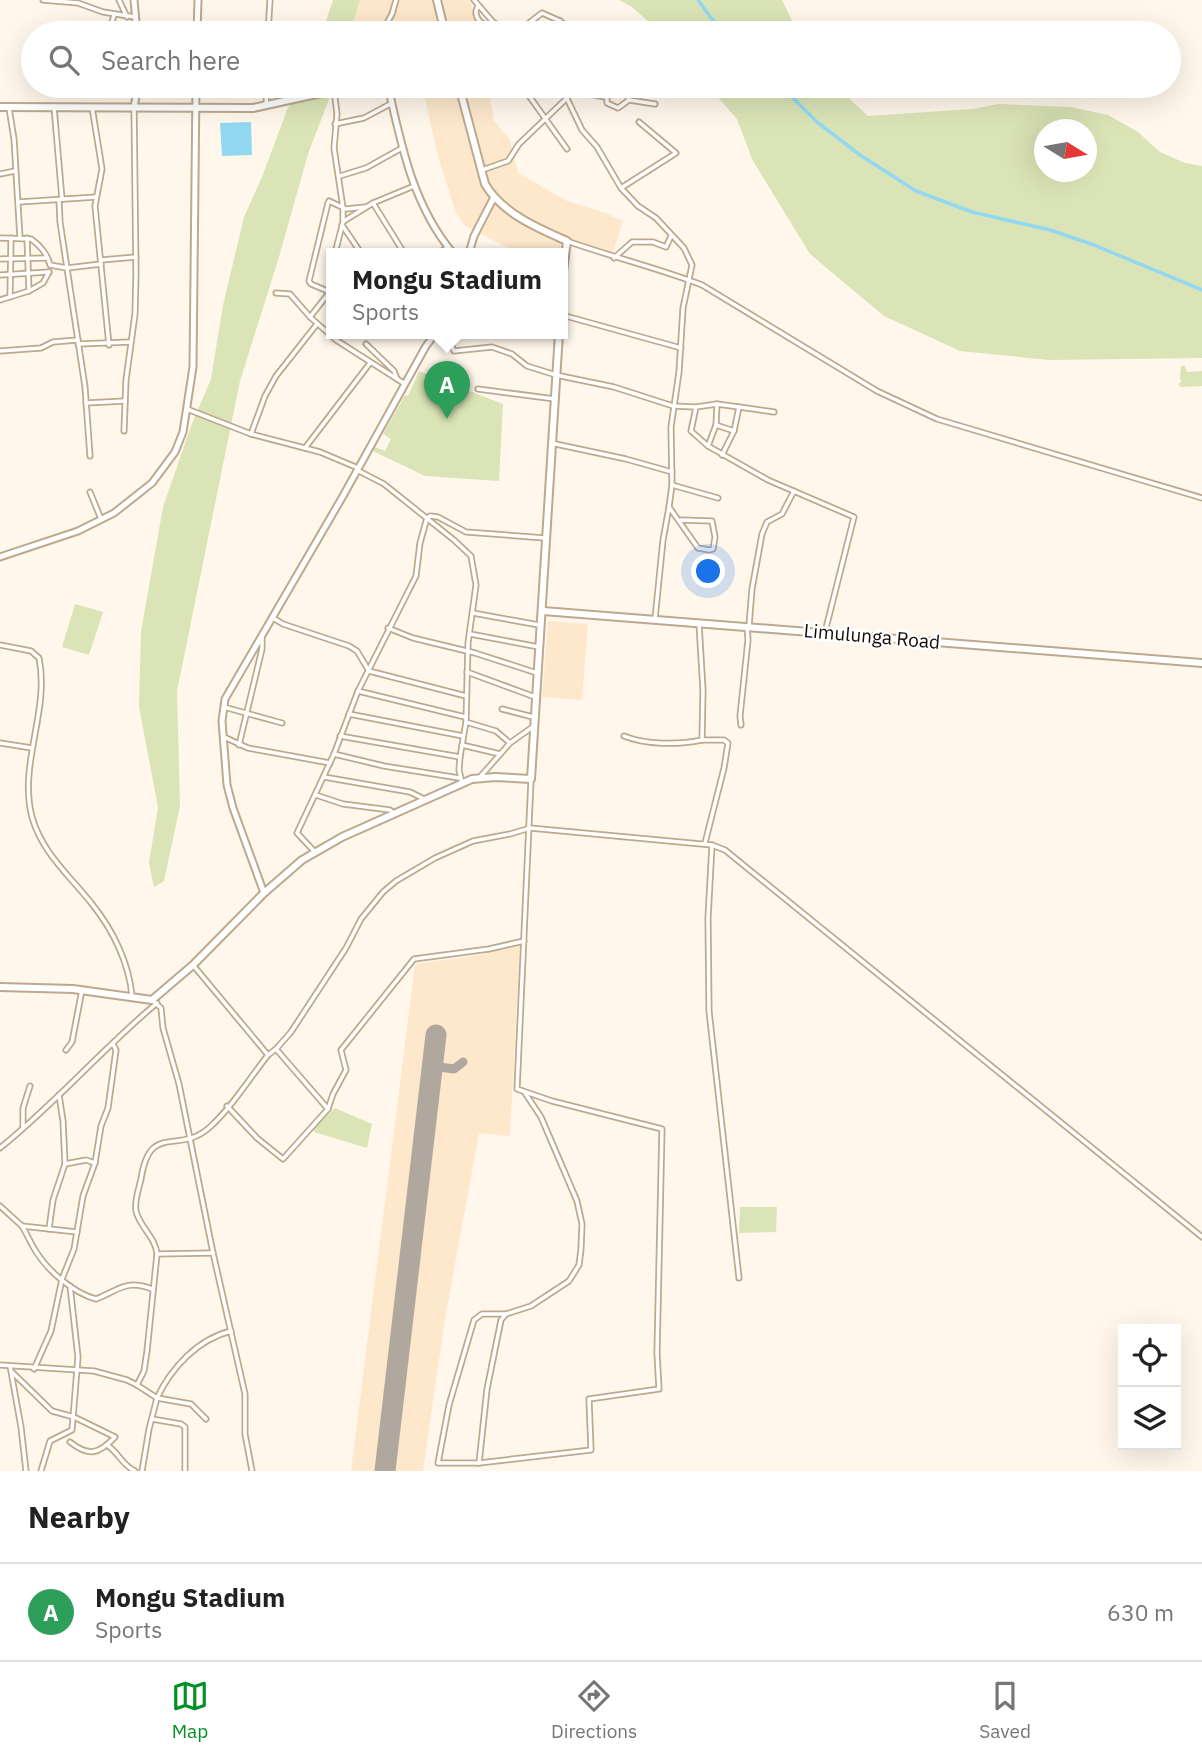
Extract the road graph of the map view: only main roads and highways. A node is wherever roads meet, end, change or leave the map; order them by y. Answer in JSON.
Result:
{"nodes":[{"id":1,"x":437,"y":0,"type":"edge"},
{"id":2,"x":442,"y":21,"type":"edge"},
{"id":3,"x":300,"y":98,"type":"edge"},
{"id":4,"x":462,"y":98,"type":"edge"},
{"id":5,"x":0,"y":107,"type":"edge"},
{"id":6,"x":566,"y":248,"type":"edge"},
{"id":7,"x":559,"y":339,"type":"edge"},
{"id":8,"x":542,"y":611,"type":"junction"},
{"id":9,"x":1202,"y":663,"type":"edge"},
{"id":10,"x":0,"y":987,"type":"edge"}],
"edges":[{"from":1,"to":2,"type":"main road"},
{"from":3,"to":5,"type":"main road"},
{"from":4,"to":6,"type":"main road"},
{"from":7,"to":8,"type":"main road"},
{"from":8,"to":9,"type":"main road","name":"Limulunga Road"},
{"from":8,"to":10,"type":"main road"}]}
